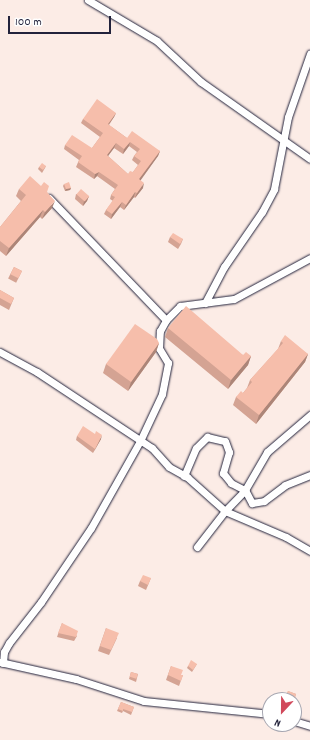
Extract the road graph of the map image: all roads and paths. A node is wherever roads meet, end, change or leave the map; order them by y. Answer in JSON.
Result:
{"nodes":[{"id":1,"x":88,"y":0,"type":"edge"},
{"id":2,"x":310,"y":54,"type":"edge"},
{"id":3,"x":283,"y":139,"type":"junction"},
{"id":4,"x":310,"y":160,"type":"edge"},
{"id":5,"x":49,"y":198,"type":"edge"},
{"id":6,"x":310,"y":258,"type":"edge"},
{"id":7,"x":205,"y":303,"type":"junction"},
{"id":8,"x":166,"y":320,"type":"junction"},
{"id":9,"x":0,"y":352,"type":"edge"},
{"id":10,"x":310,"y":415,"type":"edge"},
{"id":11,"x":140,"y":441,"type":"junction"},
{"id":12,"x":310,"y":475,"type":"edge"},
{"id":13,"x":184,"y":476,"type":"junction"},
{"id":14,"x":245,"y":490,"type":"junction"},
{"id":15,"x":225,"y":511,"type":"junction"},
{"id":16,"x":197,"y":547,"type":"dead end"},
{"id":17,"x":310,"y":551,"type":"edge"},
{"id":18,"x":2,"y":663,"type":"edge"},
{"id":19,"x":262,"y":713,"type":"edge"}],
"edges":[{"from":1,"to":3,"type":"street"},
{"from":2,"to":3,"type":"street"},
{"from":3,"to":4,"type":"street"},
{"from":3,"to":7,"type":"street"},
{"from":5,"to":8,"type":"street"},
{"from":6,"to":7,"type":"street"},
{"from":7,"to":8,"type":"street"},
{"from":8,"to":11,"type":"street"},
{"from":9,"to":11,"type":"street"},
{"from":10,"to":14,"type":"street"},
{"from":11,"to":13,"type":"street"},
{"from":11,"to":18,"type":"street"},
{"from":12,"to":14,"type":"street"},
{"from":13,"to":14,"type":"street"},
{"from":13,"to":15,"type":"street"},
{"from":14,"to":15,"type":"street"},
{"from":15,"to":16,"type":"street"},
{"from":15,"to":17,"type":"street"},
{"from":18,"to":19,"type":"street"}]}
